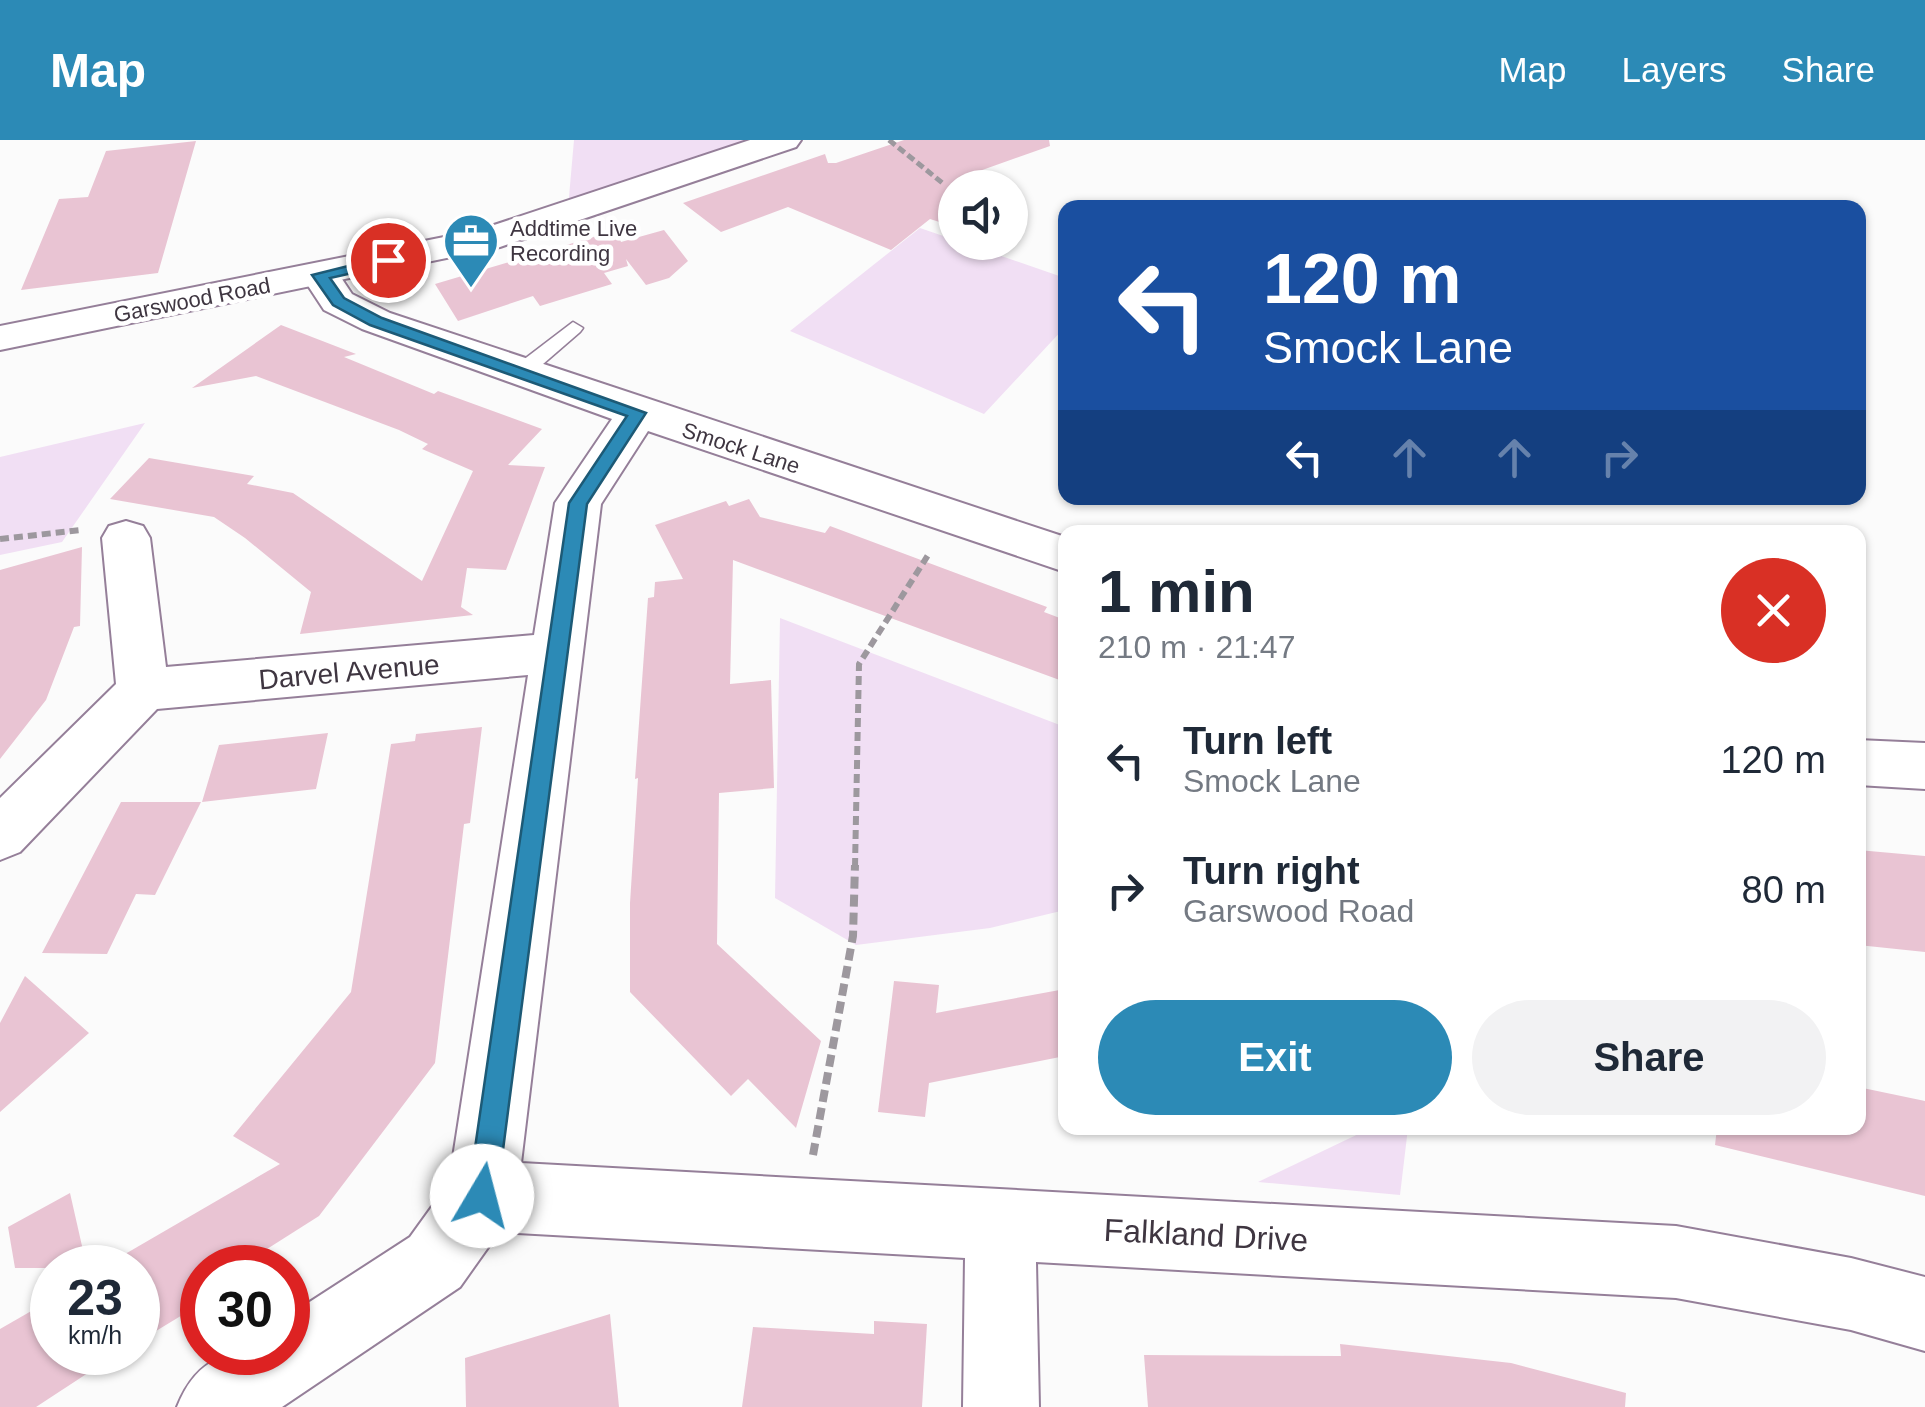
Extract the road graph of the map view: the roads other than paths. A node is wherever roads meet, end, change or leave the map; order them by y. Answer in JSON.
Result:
{"nodes":[{"id":1,"x":784,"y":140,"type":"edge"},
{"id":2,"x":320,"y":275,"type":"junction"},
{"id":3,"x":573,"y":328,"type":"dead end"},
{"id":4,"x":0,"y":338,"type":"edge"},
{"id":5,"x":521,"y":372,"type":"junction"},
{"id":6,"x":638,"y":413,"type":"junction"},
{"id":7,"x":131,"y":539,"type":"road end"},
{"id":8,"x":1058,"y":553,"type":"edge"},
{"id":9,"x":556,"y":654,"type":"junction"},
{"id":10,"x":142,"y":690,"type":"junction"},
{"id":11,"x":1866,"y":763,"type":"edge"},
{"id":12,"x":1925,"y":766,"type":"edge"},
{"id":13,"x":0,"y":834,"type":"edge"},
{"id":14,"x":482,"y":1196,"type":"junction"},
{"id":15,"x":1000,"y":1224,"type":"junction"},
{"id":16,"x":1925,"y":1314,"type":"edge"},
{"id":17,"x":215,"y":1407,"type":"edge"},
{"id":18,"x":1001,"y":1407,"type":"edge"}],
"edges":[{"from":1,"to":2,"type":"street","name":"Garswood Road"},
{"from":2,"to":4,"type":"street","name":"Garswood Road"},
{"from":2,"to":5,"type":"street","name":"Smock Lane"},
{"from":3,"to":5,"type":"lane"},
{"from":5,"to":6,"type":"street","name":"Smock Lane"},
{"from":6,"to":8,"type":"street","name":"Smock Lane"},
{"from":6,"to":9,"type":"street"},
{"from":7,"to":10,"type":"street"},
{"from":9,"to":10,"type":"street","name":"Darvel Avenue"},
{"from":9,"to":14,"type":"street"},
{"from":10,"to":13,"type":"street"},
{"from":11,"to":12,"type":"street"},
{"from":14,"to":15,"type":"street","name":"Falkland Drive"},
{"from":14,"to":17,"type":"street"},
{"from":15,"to":16,"type":"street","name":"Falkland Drive"},
{"from":15,"to":18,"type":"street"}]}
